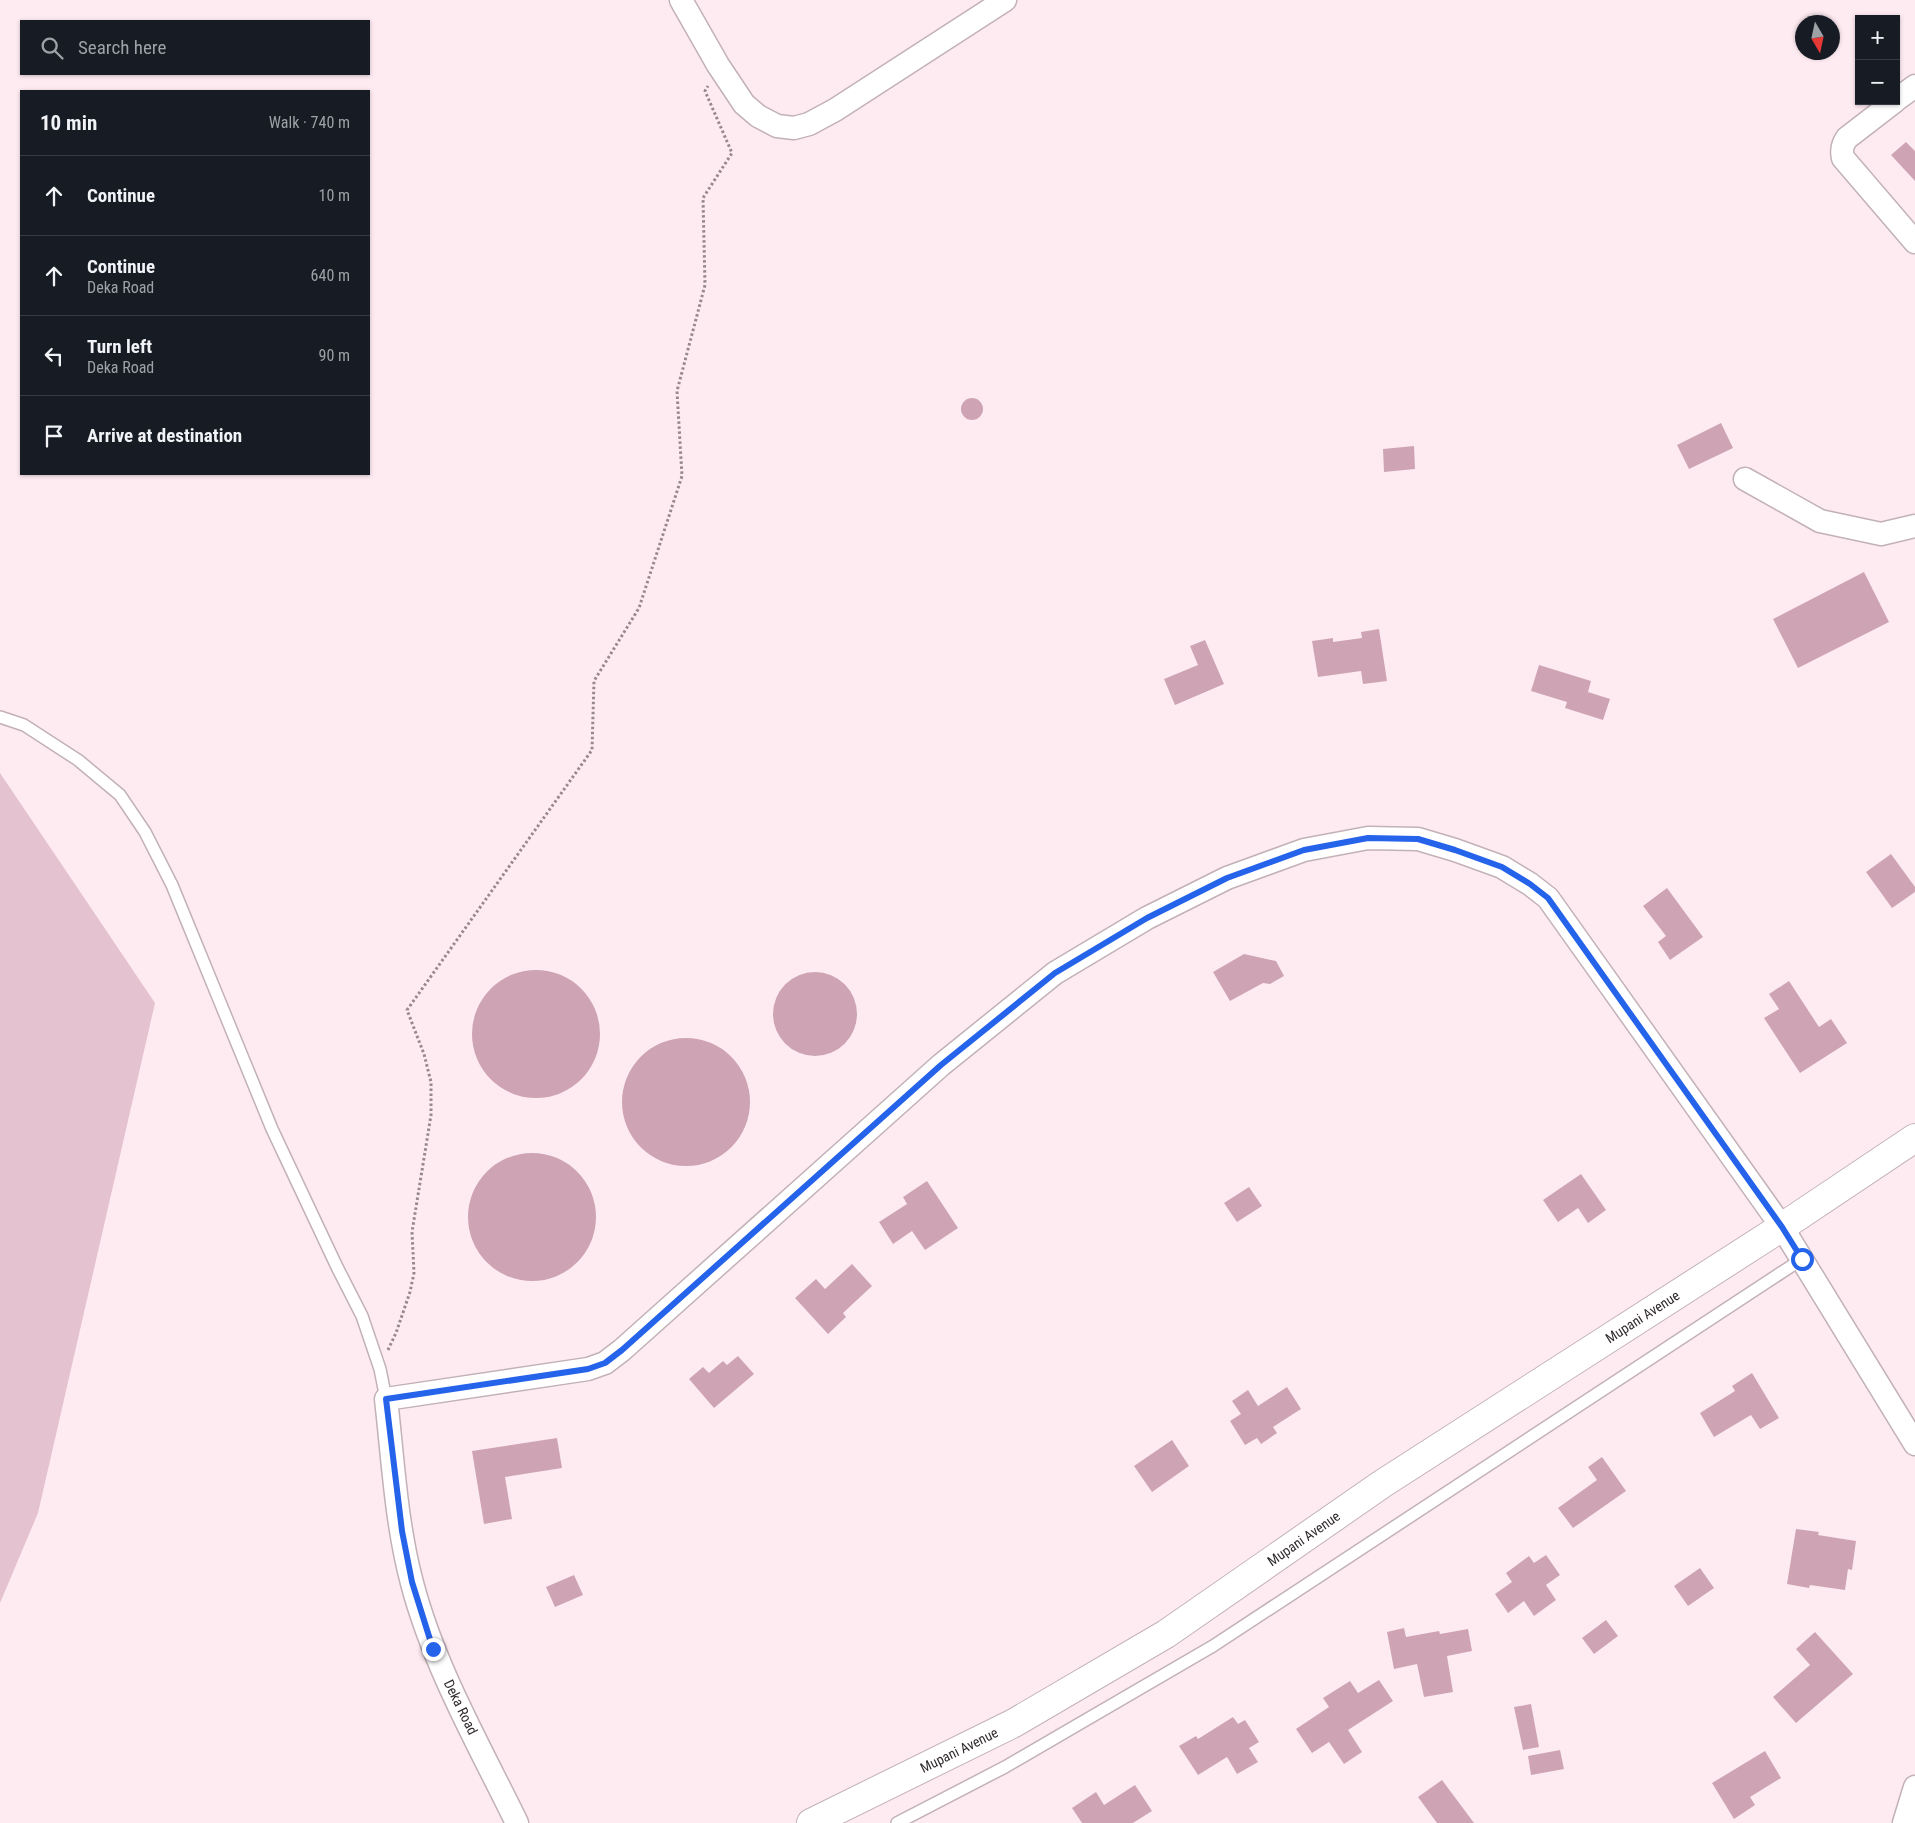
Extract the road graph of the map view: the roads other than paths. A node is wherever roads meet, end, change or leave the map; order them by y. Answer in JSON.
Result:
{"nodes":[{"id":1,"x":681,"y":0,"type":"edge"},
{"id":2,"x":1005,"y":0,"type":"edge"},
{"id":3,"x":1915,"y":86,"type":"edge"},
{"id":4,"x":1900,"y":98,"type":"edge"},
{"id":5,"x":1891,"y":105,"type":"edge"},
{"id":6,"x":1915,"y":242,"type":"edge"},
{"id":7,"x":1745,"y":479,"type":"dead end"},
{"id":8,"x":1915,"y":526,"type":"edge"},
{"id":9,"x":0,"y":716,"type":"edge"},
{"id":10,"x":1915,"y":1138,"type":"edge"},
{"id":11,"x":1782,"y":1227,"type":"junction"},
{"id":12,"x":1802,"y":1259,"type":"junction"},
{"id":13,"x":386,"y":1399,"type":"junction"},
{"id":14,"x":1915,"y":1444,"type":"edge"},
{"id":15,"x":1915,"y":1787,"type":"edge"},
{"id":16,"x":517,"y":1823,"type":"edge"},
{"id":17,"x":811,"y":1823,"type":"edge"},
{"id":18,"x":897,"y":1823,"type":"edge"},
{"id":19,"x":1904,"y":1823,"type":"edge"}],
"edges":[{"from":1,"to":2,"type":"street"},
{"from":3,"to":4,"type":"street"},
{"from":5,"to":6,"type":"street"},
{"from":7,"to":8,"type":"street"},
{"from":9,"to":13,"type":"lane"},
{"from":10,"to":11,"type":"street","name":"Mupani Avenue"},
{"from":11,"to":12,"type":"street"},
{"from":11,"to":13,"type":"street"},
{"from":11,"to":17,"type":"street","name":"Mupani Avenue"},
{"from":12,"to":14,"type":"street"},
{"from":12,"to":18,"type":"lane"},
{"from":13,"to":16,"type":"street","name":"Deka Road"},
{"from":15,"to":19,"type":"street"}]}
